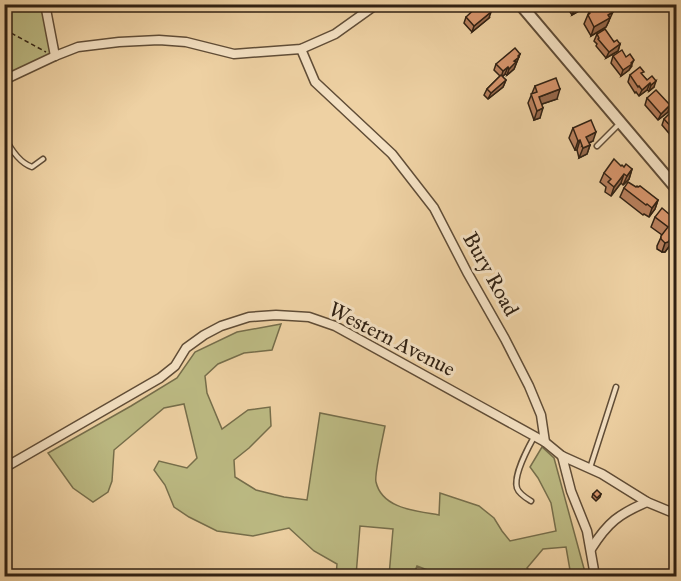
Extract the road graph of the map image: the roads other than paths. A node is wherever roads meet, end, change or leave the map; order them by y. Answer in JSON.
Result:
{"nodes":[{"id":1,"x":45,"y":4,"type":"edge"},
{"id":2,"x":378,"y":4,"type":"edge"},
{"id":3,"x":520,"y":4,"type":"edge"},
{"id":4,"x":301,"y":49,"type":"junction"},
{"id":5,"x":55,"y":56,"type":"junction"},
{"id":6,"x":4,"y":80,"type":"edge"},
{"id":7,"x":620,"y":122,"type":"junction"},
{"id":8,"x":4,"y":136,"type":"edge"},
{"id":9,"x":597,"y":146,"type":"dead end"},
{"id":10,"x":43,"y":159,"type":"dead end"},
{"id":11,"x":676,"y":188,"type":"edge"},
{"id":12,"x":616,"y":387,"type":"dead end"},
{"id":13,"x":535,"y":436,"type":"junction"},
{"id":14,"x":545,"y":442,"type":"junction"},
{"id":15,"x":562,"y":456,"type":"junction"},
{"id":16,"x":4,"y":468,"type":"edge"},
{"id":17,"x":590,"y":469,"type":"junction"},
{"id":18,"x":531,"y":501,"type":"dead end"},
{"id":19,"x":647,"y":502,"type":"junction"},
{"id":20,"x":676,"y":514,"type":"edge"},
{"id":21,"x":591,"y":549,"type":"junction"},
{"id":22,"x":595,"y":576,"type":"edge"}],
"edges":[{"from":1,"to":5,"type":"street"},
{"from":2,"to":4,"type":"street"},
{"from":3,"to":7,"type":"street"},
{"from":4,"to":5,"type":"street"},
{"from":4,"to":14,"type":"street","name":"Bury Road"},
{"from":5,"to":6,"type":"street"},
{"from":7,"to":9,"type":"lane"},
{"from":7,"to":11,"type":"street"},
{"from":8,"to":10,"type":"lane"},
{"from":12,"to":17,"type":"lane"},
{"from":13,"to":14,"type":"street","name":"Western Avenue"},
{"from":13,"to":16,"type":"street","name":"Western Avenue"},
{"from":13,"to":18,"type":"lane"},
{"from":14,"to":15,"type":"street"},
{"from":15,"to":17,"type":"street"},
{"from":15,"to":21,"type":"street"},
{"from":17,"to":19,"type":"street"},
{"from":19,"to":20,"type":"street"},
{"from":19,"to":21,"type":"street"},
{"from":21,"to":22,"type":"street"}]}
